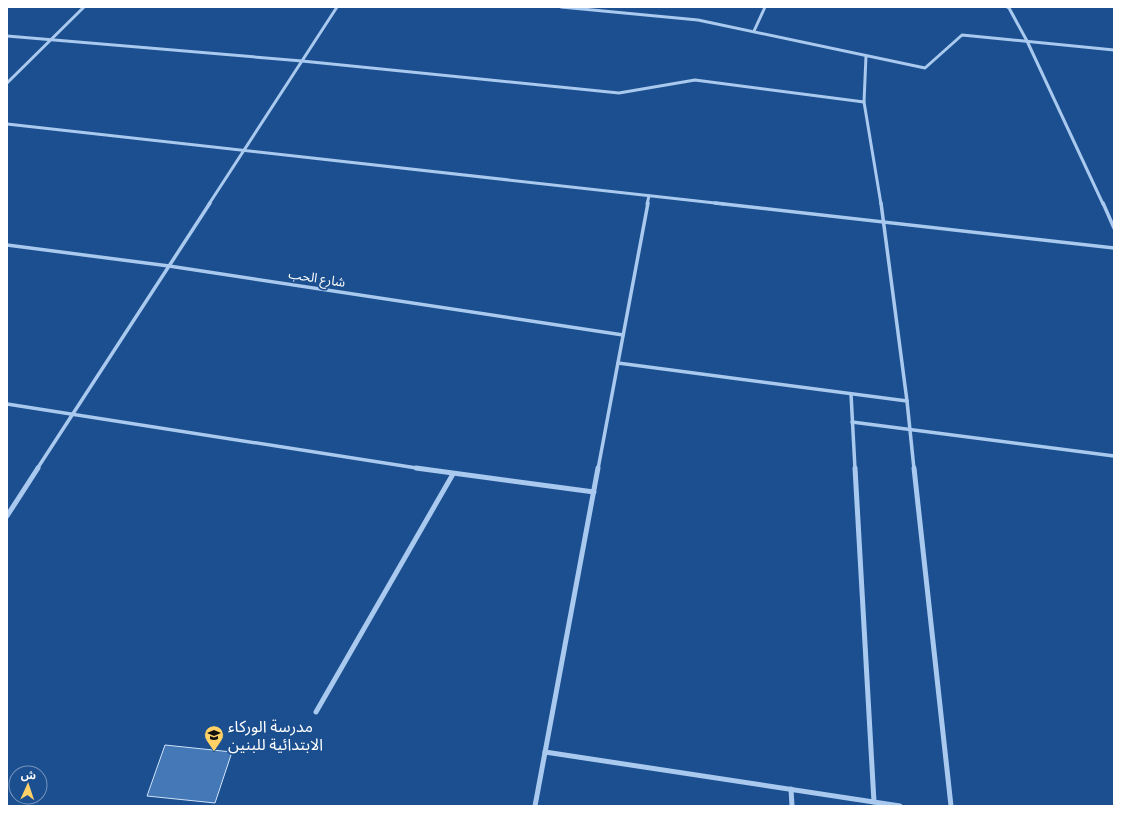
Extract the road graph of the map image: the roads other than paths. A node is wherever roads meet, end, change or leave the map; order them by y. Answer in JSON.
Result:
{"nodes":[{"id":1,"x":84,"y":7,"type":"edge"},
{"id":2,"x":336,"y":7,"type":"edge"},
{"id":3,"x":561,"y":7,"type":"edge"},
{"id":4,"x":766,"y":7,"type":"edge"},
{"id":5,"x":1006,"y":7,"type":"edge"},
{"id":6,"x":754,"y":31,"type":"junction"},
{"id":7,"x":7,"y":36,"type":"edge"},
{"id":8,"x":50,"y":40,"type":"junction"},
{"id":9,"x":1027,"y":41,"type":"junction"},
{"id":10,"x":1114,"y":50,"type":"edge"},
{"id":11,"x":866,"y":56,"type":"junction"},
{"id":12,"x":302,"y":61,"type":"junction"},
{"id":13,"x":7,"y":83,"type":"edge"},
{"id":14,"x":864,"y":102,"type":"junction"},
{"id":15,"x":7,"y":124,"type":"edge"},
{"id":16,"x":243,"y":151,"type":"junction"},
{"id":17,"x":649,"y":196,"type":"junction"},
{"id":18,"x":884,"y":223,"type":"junction"},
{"id":19,"x":1114,"y":228,"type":"edge"},
{"id":20,"x":7,"y":245,"type":"edge"},
{"id":21,"x":1114,"y":248,"type":"edge"},
{"id":22,"x":169,"y":266,"type":"junction"},
{"id":23,"x":623,"y":335,"type":"junction"},
{"id":24,"x":618,"y":363,"type":"junction"},
{"id":25,"x":851,"y":394,"type":"junction"},
{"id":26,"x":907,"y":401,"type":"junction"},
{"id":27,"x":7,"y":404,"type":"edge"},
{"id":28,"x":73,"y":414,"type":"junction"},
{"id":29,"x":852,"y":422,"type":"junction"},
{"id":30,"x":910,"y":429,"type":"junction"},
{"id":31,"x":1114,"y":456,"type":"edge"},
{"id":32,"x":453,"y":474,"type":"junction"},
{"id":33,"x":594,"y":492,"type":"junction"},
{"id":34,"x":7,"y":516,"type":"edge"},
{"id":35,"x":316,"y":712,"type":"dead end"},
{"id":36,"x":545,"y":752,"type":"junction"},
{"id":37,"x":791,"y":789,"type":"junction"},
{"id":38,"x":874,"y":802,"type":"junction"},
{"id":39,"x":535,"y":806,"type":"edge"},
{"id":40,"x":792,"y":806,"type":"edge"},
{"id":41,"x":900,"y":806,"type":"edge"},
{"id":42,"x":951,"y":806,"type":"edge"}],
"edges":[{"from":1,"to":8,"type":"street"},
{"from":2,"to":12,"type":"street"},
{"from":3,"to":6,"type":"street"},
{"from":4,"to":6,"type":"street"},
{"from":5,"to":9,"type":"street"},
{"from":6,"to":11,"type":"street"},
{"from":7,"to":8,"type":"street"},
{"from":8,"to":12,"type":"street"},
{"from":8,"to":13,"type":"street"},
{"from":9,"to":10,"type":"street"},
{"from":9,"to":11,"type":"street"},
{"from":9,"to":19,"type":"street"},
{"from":11,"to":14,"type":"street"},
{"from":12,"to":14,"type":"street"},
{"from":12,"to":16,"type":"street"},
{"from":14,"to":18,"type":"street"},
{"from":15,"to":16,"type":"street"},
{"from":16,"to":17,"type":"street"},
{"from":16,"to":22,"type":"street"},
{"from":17,"to":18,"type":"street"},
{"from":17,"to":23,"type":"street"},
{"from":18,"to":21,"type":"street"},
{"from":18,"to":26,"type":"street"},
{"from":20,"to":22,"type":"street","name":"شارع الحب"},
{"from":22,"to":23,"type":"street","name":"شارع الحب"},
{"from":22,"to":28,"type":"street"},
{"from":23,"to":24,"type":"street"},
{"from":24,"to":25,"type":"street"},
{"from":24,"to":33,"type":"street"},
{"from":25,"to":26,"type":"street"},
{"from":25,"to":29,"type":"street"},
{"from":26,"to":30,"type":"street"},
{"from":27,"to":28,"type":"street"},
{"from":28,"to":32,"type":"street"},
{"from":28,"to":34,"type":"street"},
{"from":29,"to":30,"type":"street"},
{"from":29,"to":38,"type":"street"},
{"from":30,"to":31,"type":"street"},
{"from":30,"to":42,"type":"street"},
{"from":32,"to":33,"type":"street"},
{"from":32,"to":35,"type":"street"},
{"from":33,"to":36,"type":"street"},
{"from":36,"to":37,"type":"street"},
{"from":36,"to":39,"type":"street"},
{"from":37,"to":38,"type":"street"},
{"from":37,"to":40,"type":"street"},
{"from":38,"to":41,"type":"street"}]}
